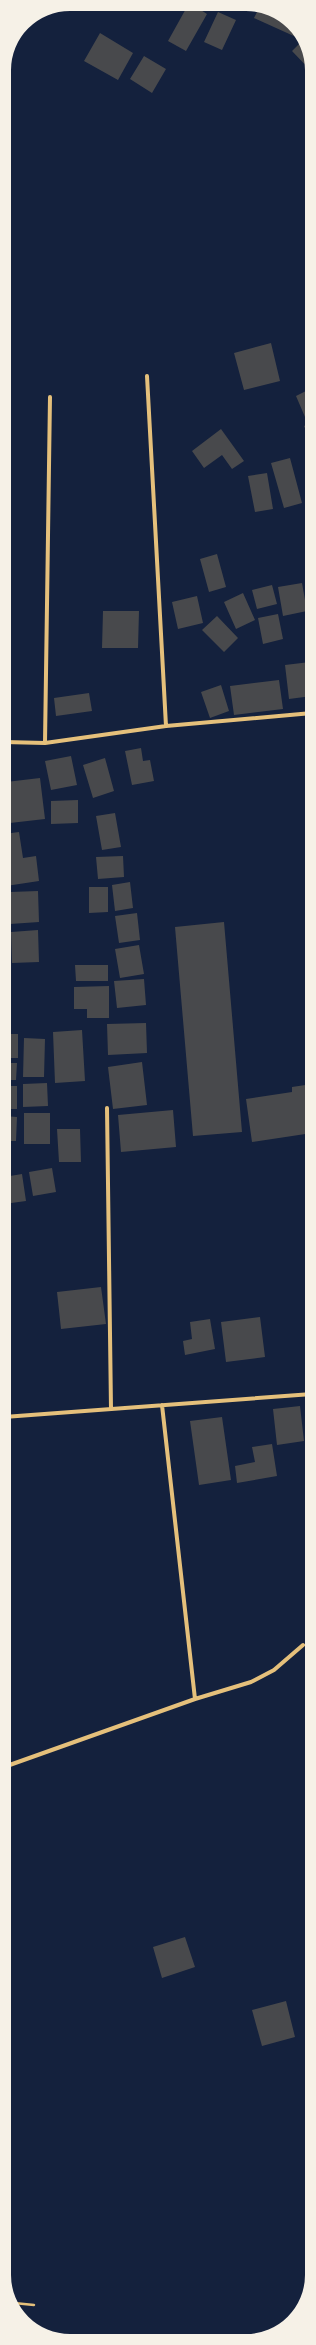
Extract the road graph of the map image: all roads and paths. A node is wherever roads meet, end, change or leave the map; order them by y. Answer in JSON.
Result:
{"nodes":[{"id":1,"x":147,"y":376,"type":"dead end"},
{"id":2,"x":50,"y":397,"type":"dead end"},
{"id":3,"x":305,"y":714,"type":"edge"},
{"id":4,"x":166,"y":726,"type":"junction"},
{"id":5,"x":11,"y":742,"type":"edge"},
{"id":6,"x":45,"y":743,"type":"junction"},
{"id":7,"x":107,"y":1108,"type":"dead end"},
{"id":8,"x":305,"y":1395,"type":"edge"},
{"id":9,"x":162,"y":1405,"type":"junction"},
{"id":10,"x":111,"y":1409,"type":"junction"},
{"id":11,"x":11,"y":1416,"type":"edge"},
{"id":12,"x":303,"y":1645,"type":"dead end"},
{"id":13,"x":195,"y":1699,"type":"junction"},
{"id":14,"x":11,"y":1765,"type":"edge"},
{"id":15,"x":18,"y":2303,"type":"edge"},
{"id":16,"x":34,"y":2305,"type":"dead end"}],
"edges":[{"from":1,"to":4,"type":"street"},
{"from":2,"to":6,"type":"street"},
{"from":3,"to":4,"type":"street"},
{"from":4,"to":6,"type":"street"},
{"from":5,"to":6,"type":"street"},
{"from":7,"to":10,"type":"street"},
{"from":8,"to":9,"type":"street"},
{"from":9,"to":10,"type":"street"},
{"from":9,"to":13,"type":"street"},
{"from":10,"to":11,"type":"street"},
{"from":12,"to":13,"type":"street"},
{"from":13,"to":14,"type":"street"},
{"from":15,"to":16,"type":"path"}]}
